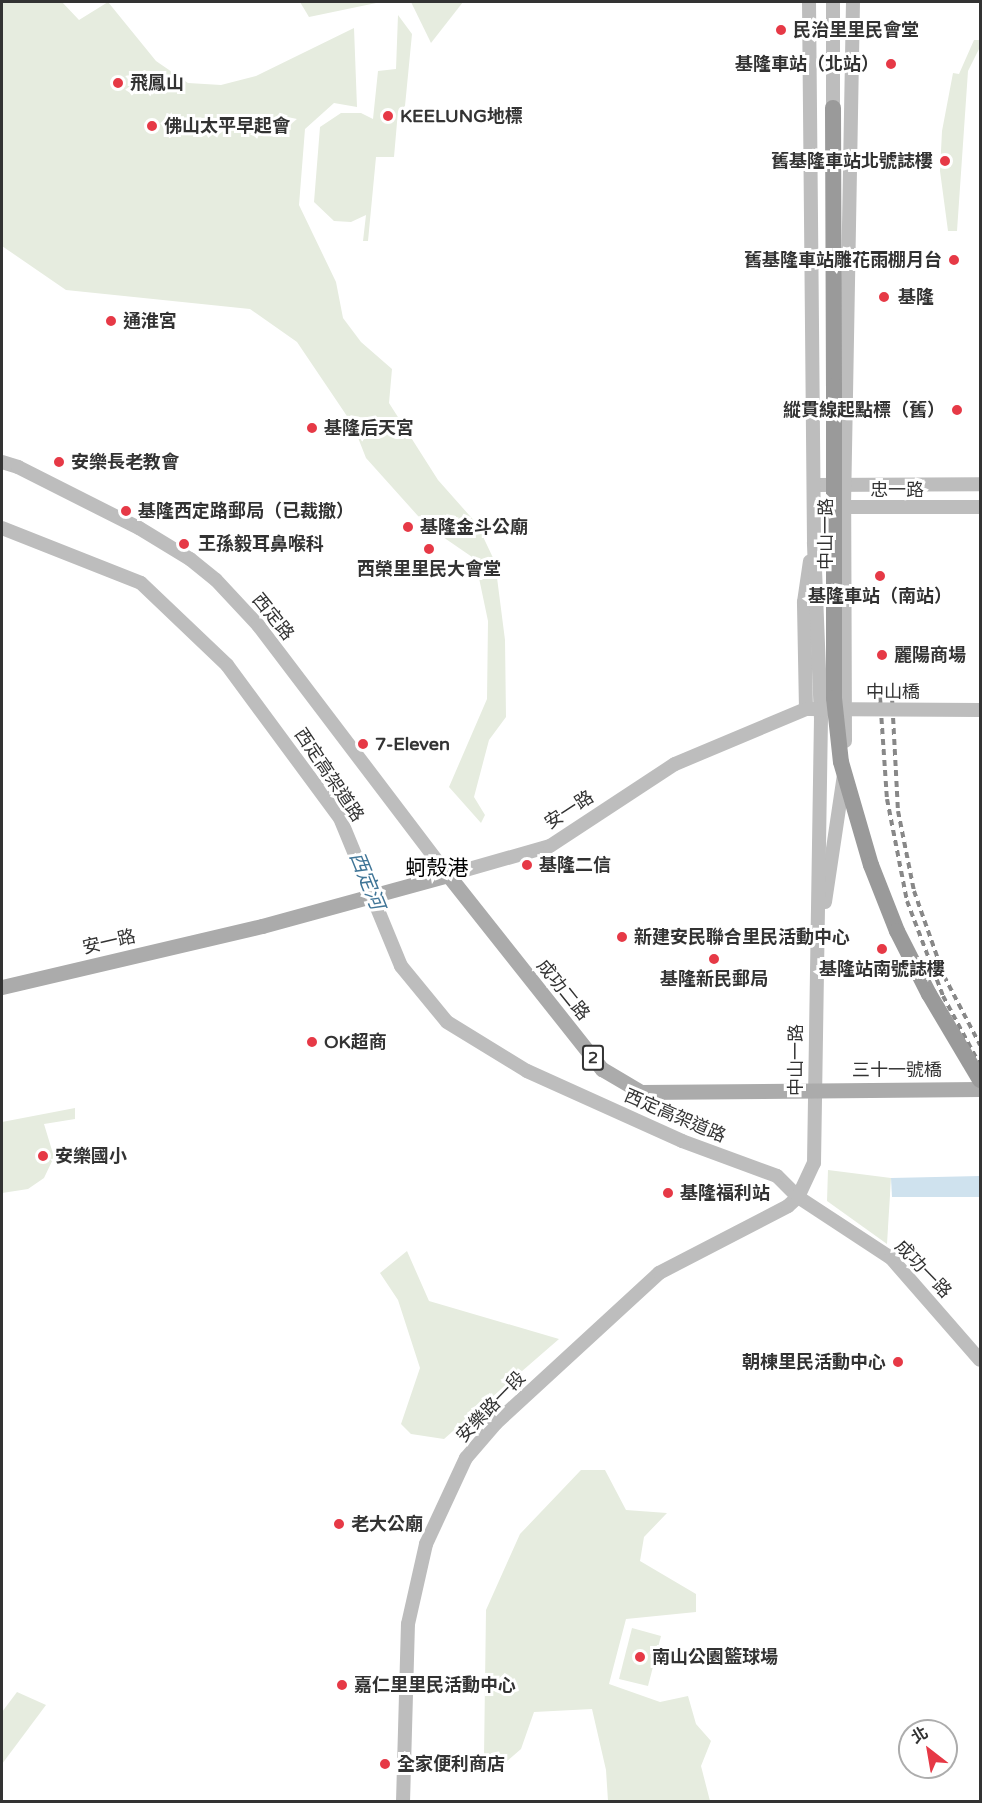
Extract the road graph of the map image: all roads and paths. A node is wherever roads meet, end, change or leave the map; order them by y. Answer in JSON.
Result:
{"nodes":[{"id":1,"x":809,"y":2,"type":"edge"},
{"id":2,"x":833,"y":2,"type":"edge"},
{"id":3,"x":853,"y":2,"type":"edge"},
{"id":4,"x":810,"y":108,"type":"junction"},
{"id":5,"x":833,"y":108,"type":"junction"},
{"id":6,"x":853,"y":109,"type":"junction"},
{"id":7,"x":2,"y":462,"type":"edge"},
{"id":8,"x":981,"y":484,"type":"edge"},
{"id":9,"x":814,"y":485,"type":"junction"},
{"id":10,"x":844,"y":485,"type":"junction"},
{"id":11,"x":814,"y":507,"type":"junction"},
{"id":12,"x":844,"y":507,"type":"junction"},
{"id":13,"x":981,"y":507,"type":"edge"},
{"id":14,"x":2,"y":528,"type":"edge"},
{"id":15,"x":814,"y":542,"type":"junction"},
{"id":16,"x":806,"y":709,"type":"junction"},
{"id":17,"x":981,"y":710,"type":"edge"},
{"id":18,"x":448,"y":875,"type":"junction"},
{"id":19,"x":816,"y":957,"type":"junction"},
{"id":20,"x":2,"y":987,"type":"edge"},
{"id":21,"x":981,"y":1080,"type":"edge"},
{"id":22,"x":981,"y":1089,"type":"edge"},
{"id":23,"x":814,"y":1090,"type":"junction"},
{"id":24,"x":799,"y":1195,"type":"junction"},
{"id":25,"x":981,"y":1360,"type":"edge"},
{"id":26,"x":403,"y":1802,"type":"edge"}],
"edges":[{"from":1,"to":4,"type":"street","name":"中山一路"},
{"from":2,"to":5,"type":"street"},
{"from":3,"to":6,"type":"street","name":"中山一路"},
{"from":4,"to":5,"type":"street"},
{"from":4,"to":9,"type":"street","name":"中山一路"},
{"from":5,"to":6,"type":"street"},
{"from":5,"to":21,"type":"highway","bridge":true},
{"from":6,"to":10,"type":"street","name":"中山一路"},
{"from":7,"to":18,"type":"street","name":"西定路"},
{"from":8,"to":10,"type":"street","name":"忠一路"},
{"from":9,"to":10,"type":"street","name":"忠一路"},
{"from":9,"to":11,"type":"street","name":"中山一路"},
{"from":10,"to":12,"type":"street","name":"中山一路"},
{"from":11,"to":12,"type":"street","name":"忠一路"},
{"from":11,"to":15,"type":"street","name":"中山一路"},
{"from":12,"to":13,"type":"street","name":"忠一路"},
{"from":12,"to":19,"type":"street","name":"中山一路"},
{"from":14,"to":24,"type":"street","name":"西定高架道路","bridge":true},
{"from":15,"to":16,"type":"street"},
{"from":15,"to":19,"type":"street","name":"中山一路"},
{"from":16,"to":17,"type":"street","name":"中山橋","bridge":true},
{"from":16,"to":18,"type":"street","name":"安一路"},
{"from":18,"to":20,"type":"main road","name":"安一路"},
{"from":18,"to":23,"type":"main road","name":"成功二路","number":"2"},
{"from":19,"to":23,"type":"street","name":"中山一路"},
{"from":22,"to":23,"type":"main road","name":"三十一號橋","number":"2"},
{"from":23,"to":24,"type":"street","name":"中山一路"},
{"from":24,"to":25,"type":"street","name":"成功一路"},
{"from":24,"to":26,"type":"street","name":"安樂路一段"}]}
